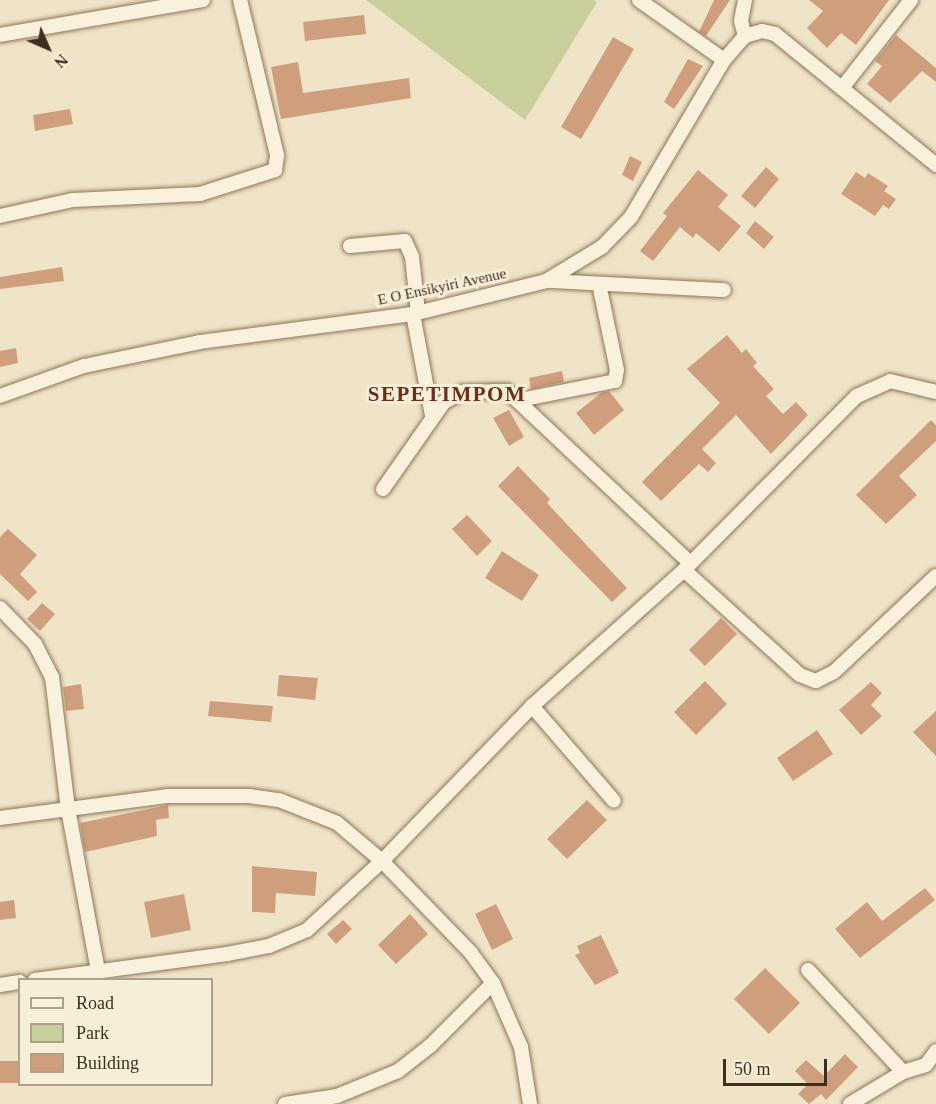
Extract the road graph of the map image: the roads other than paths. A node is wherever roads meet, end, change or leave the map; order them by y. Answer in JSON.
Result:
{"nodes":[{"id":1,"x":203,"y":0,"type":"edge"},
{"id":2,"x":240,"y":0,"type":"edge"},
{"id":3,"x":639,"y":0,"type":"edge"},
{"id":4,"x":745,"y":0,"type":"edge"},
{"id":5,"x":911,"y":0,"type":"edge"},
{"id":6,"x":0,"y":35,"type":"edge"},
{"id":7,"x":745,"y":36,"type":"junction"},
{"id":8,"x":724,"y":60,"type":"junction"},
{"id":9,"x":842,"y":88,"type":"junction"},
{"id":10,"x":936,"y":165,"type":"edge"},
{"id":11,"x":0,"y":216,"type":"edge"},
{"id":12,"x":350,"y":246,"type":"dead end"},
{"id":13,"x":546,"y":281,"type":"junction"},
{"id":14,"x":599,"y":284,"type":"junction"},
{"id":15,"x":724,"y":290,"type":"dead end"},
{"id":16,"x":415,"y":313,"type":"junction"},
{"id":17,"x":936,"y":392,"type":"edge"},
{"id":18,"x":0,"y":396,"type":"edge"},
{"id":19,"x":520,"y":400,"type":"junction"},
{"id":20,"x":432,"y":416,"type":"junction"},
{"id":21,"x":383,"y":489,"type":"dead end"},
{"id":22,"x":687,"y":566,"type":"junction"},
{"id":23,"x":936,"y":576,"type":"edge"},
{"id":24,"x":0,"y":608,"type":"edge"},
{"id":25,"x":532,"y":706,"type":"junction"},
{"id":26,"x":614,"y":801,"type":"dead end"},
{"id":27,"x":68,"y":810,"type":"junction"},
{"id":28,"x":0,"y":818,"type":"edge"},
{"id":29,"x":382,"y":861,"type":"junction"},
{"id":30,"x":808,"y":970,"type":"dead end"},
{"id":31,"x":98,"y":971,"type":"junction"},
{"id":32,"x":49,"y":978,"type":"edge"},
{"id":33,"x":18,"y":982,"type":"edge"},
{"id":34,"x":493,"y":983,"type":"junction"},
{"id":35,"x":0,"y":985,"type":"edge"},
{"id":36,"x":936,"y":1051,"type":"edge"},
{"id":37,"x":931,"y":1070,"type":"edge"},
{"id":38,"x":903,"y":1072,"type":"junction"},
{"id":39,"x":285,"y":1104,"type":"edge"},
{"id":40,"x":530,"y":1104,"type":"edge"},
{"id":41,"x":850,"y":1104,"type":"edge"}],
"edges":[{"from":1,"to":6,"type":"street"},
{"from":2,"to":11,"type":"street"},
{"from":3,"to":8,"type":"street"},
{"from":4,"to":7,"type":"street"},
{"from":5,"to":9,"type":"street"},
{"from":7,"to":8,"type":"street","name":"E O Ensikyiri Avenue"},
{"from":7,"to":9,"type":"street"},
{"from":8,"to":13,"type":"street","name":"E O Ensikyiri Avenue"},
{"from":9,"to":10,"type":"street"},
{"from":12,"to":16,"type":"street"},
{"from":13,"to":14,"type":"street"},
{"from":13,"to":16,"type":"street","name":"E O Ensikyiri Avenue"},
{"from":14,"to":15,"type":"street"},
{"from":14,"to":19,"type":"street"},
{"from":16,"to":18,"type":"street","name":"E O Ensikyiri Avenue"},
{"from":16,"to":20,"type":"street"},
{"from":17,"to":22,"type":"street"},
{"from":19,"to":20,"type":"street"},
{"from":19,"to":22,"type":"street"},
{"from":20,"to":21,"type":"street"},
{"from":22,"to":23,"type":"street"},
{"from":22,"to":25,"type":"street"},
{"from":24,"to":27,"type":"street"},
{"from":25,"to":26,"type":"street"},
{"from":25,"to":29,"type":"street"},
{"from":27,"to":28,"type":"street"},
{"from":27,"to":29,"type":"street"},
{"from":27,"to":31,"type":"street"},
{"from":29,"to":31,"type":"street"},
{"from":29,"to":34,"type":"street"},
{"from":30,"to":38,"type":"street"},
{"from":31,"to":32,"type":"street"},
{"from":33,"to":35,"type":"street"},
{"from":34,"to":39,"type":"street"},
{"from":34,"to":40,"type":"street"},
{"from":36,"to":37,"type":"street"},
{"from":37,"to":38,"type":"street"},
{"from":38,"to":41,"type":"street"}]}
